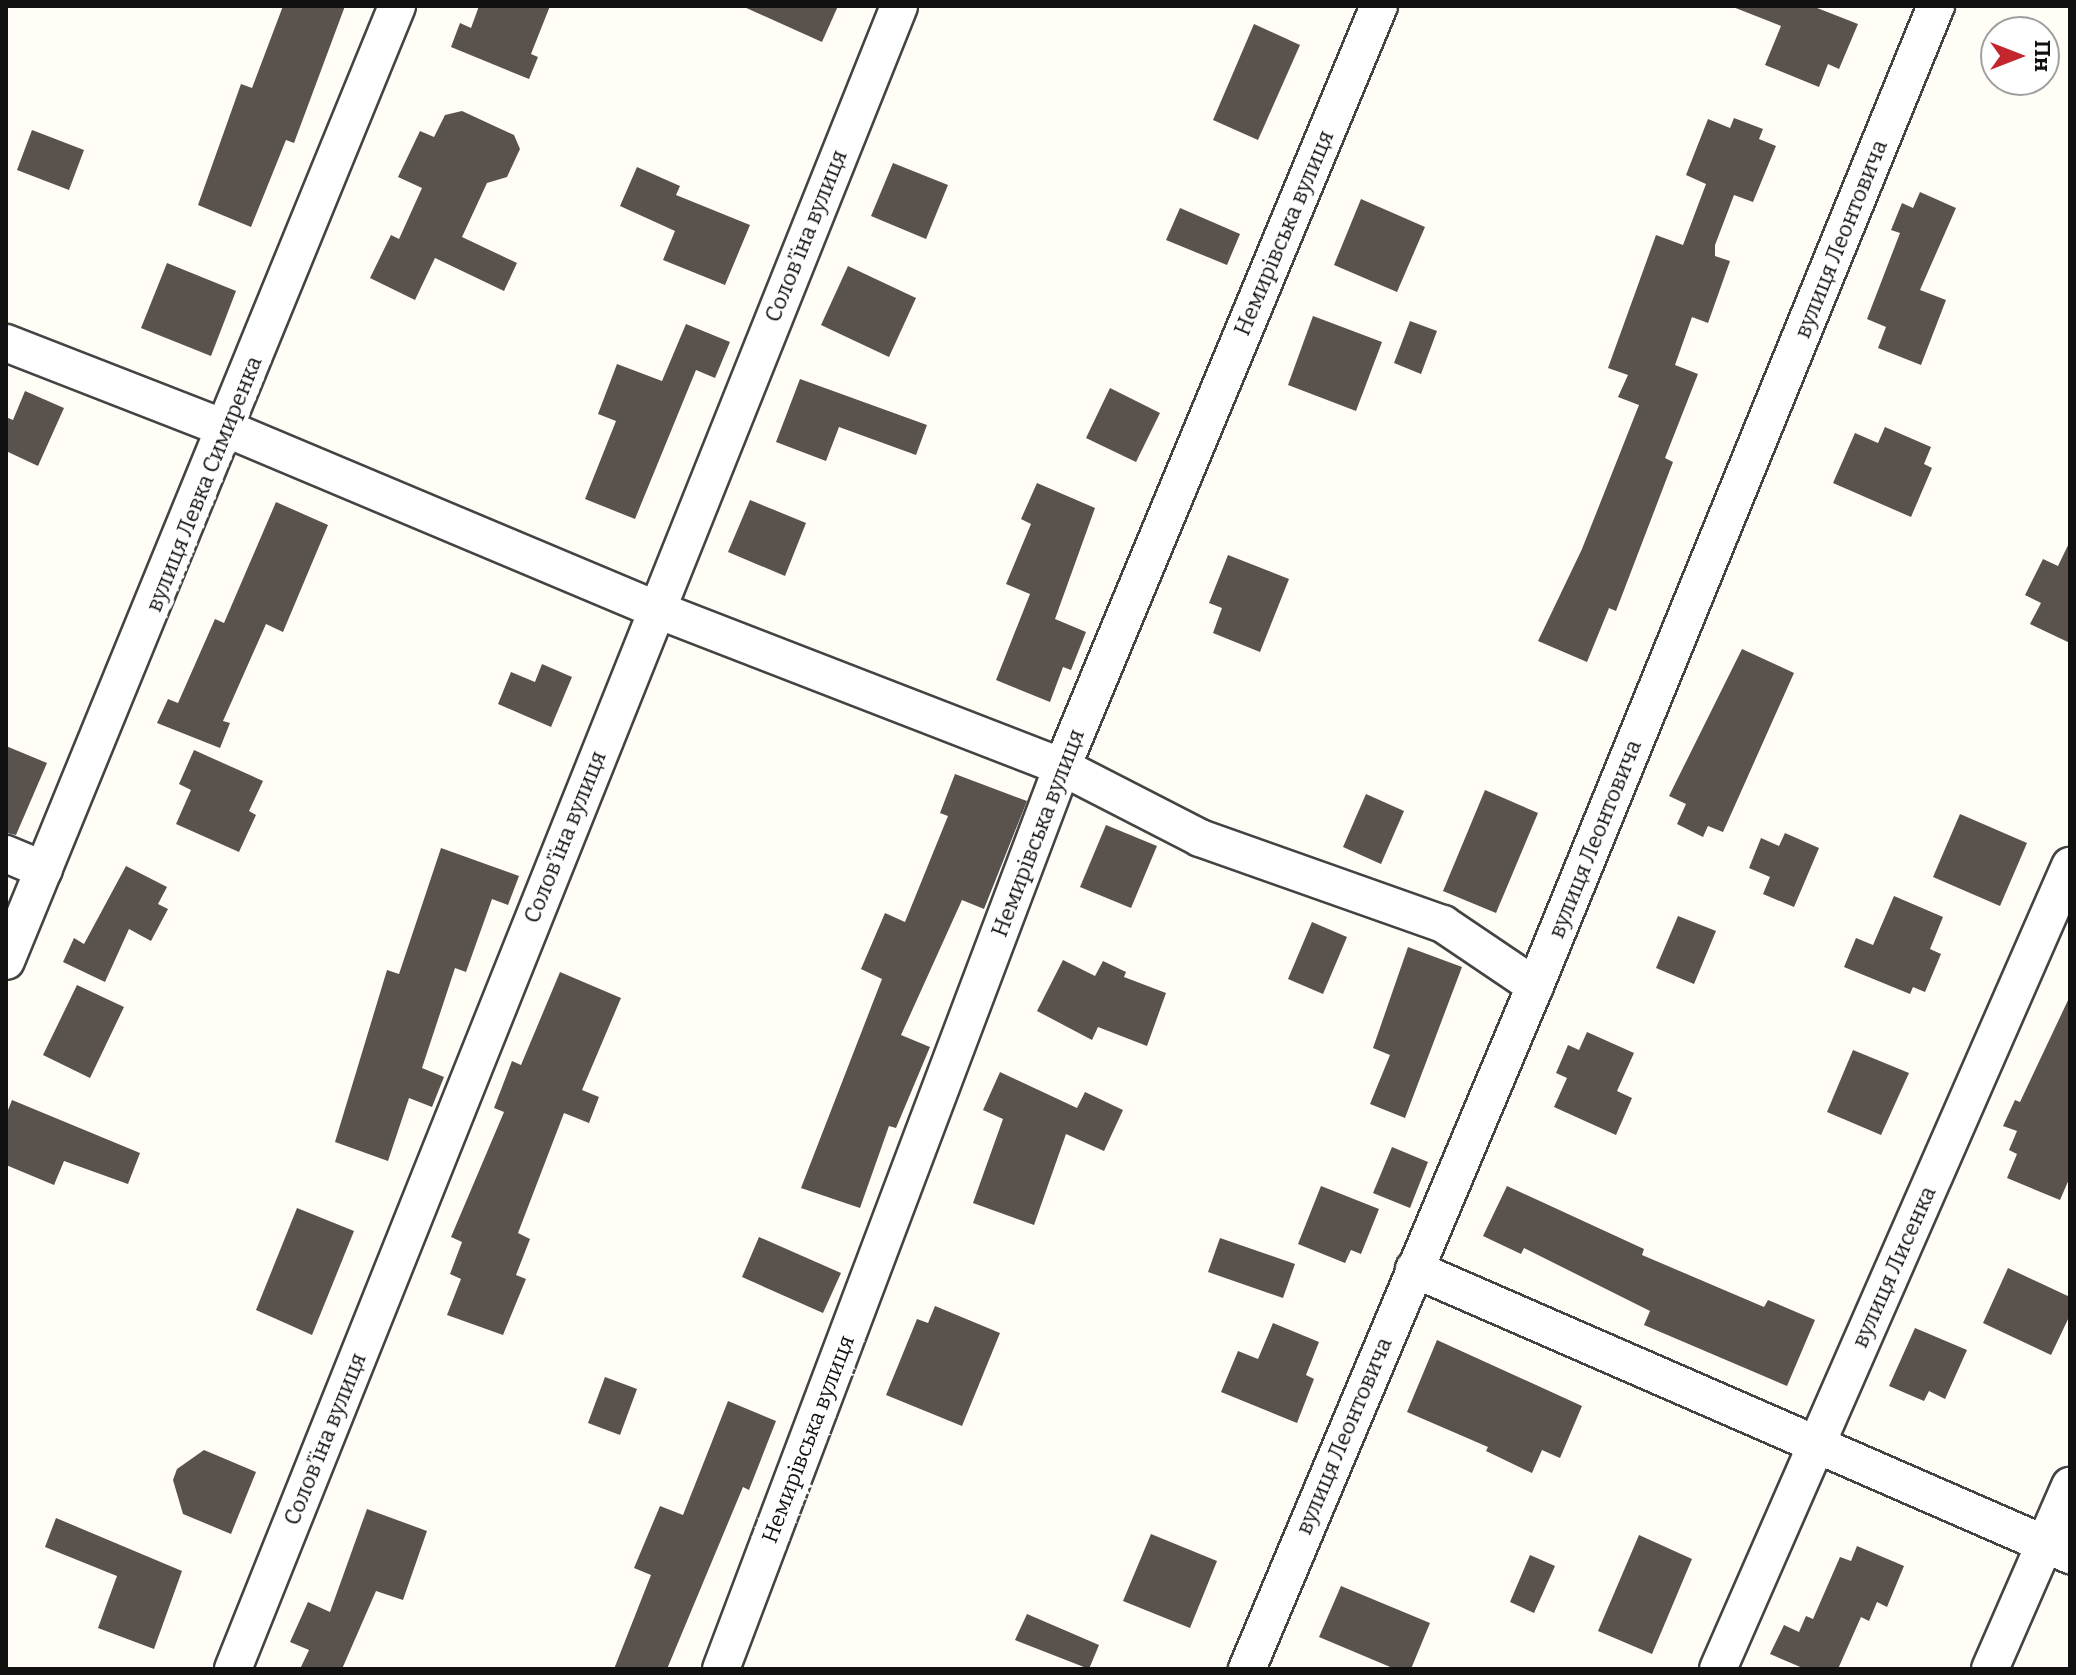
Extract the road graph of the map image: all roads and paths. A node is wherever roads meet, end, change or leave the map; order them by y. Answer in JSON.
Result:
{"nodes":[{"id":1,"x":397,"y":6,"type":"edge"},
{"id":2,"x":899,"y":6,"type":"edge"},
{"id":3,"x":1379,"y":6,"type":"edge"},
{"id":4,"x":1936,"y":6,"type":"edge"},
{"id":5,"x":6,"y":343,"type":"edge"},
{"id":6,"x":227,"y":429,"type":"junction"},
{"id":7,"x":655,"y":609,"type":"junction"},
{"id":8,"x":1062,"y":767,"type":"junction"},
{"id":9,"x":6,"y":854,"type":"edge"},
{"id":10,"x":2070,"y":866,"type":"edge"},
{"id":11,"x":44,"y":870,"type":"junction"},
{"id":12,"x":6,"y":961,"type":"edge"},
{"id":13,"x":1535,"y":986,"type":"junction"},
{"id":14,"x":1414,"y":1269,"type":"junction"},
{"id":15,"x":1816,"y":1442,"type":"junction"},
{"id":16,"x":2070,"y":1486,"type":"edge"},
{"id":17,"x":2057,"y":1550,"type":"edge"},
{"id":18,"x":233,"y":1669,"type":"edge"},
{"id":19,"x":721,"y":1669,"type":"edge"},
{"id":20,"x":1247,"y":1669,"type":"edge"},
{"id":21,"x":1718,"y":1669,"type":"edge"},
{"id":22,"x":1990,"y":1669,"type":"edge"}],
"edges":[{"from":1,"to":6,"type":"street","name":"вулиця Левка Симиренка"},
{"from":2,"to":7,"type":"street","name":"Соловʼїна вулиця"},
{"from":3,"to":8,"type":"street","name":"Немирівська вулиця"},
{"from":4,"to":13,"type":"street","name":"вулиця Леонтовича"},
{"from":5,"to":6,"type":"street"},
{"from":6,"to":7,"type":"street"},
{"from":6,"to":11,"type":"street","name":"вулиця Левка Симиренка"},
{"from":7,"to":8,"type":"street"},
{"from":7,"to":18,"type":"street","name":"Соловʼїна вулиця"},
{"from":8,"to":13,"type":"street"},
{"from":8,"to":19,"type":"street","name":"Немирівська вулиця"},
{"from":9,"to":11,"type":"street"},
{"from":10,"to":15,"type":"street","name":"вулиця Лисенка"},
{"from":11,"to":12,"type":"street","name":"вулиця Левка Симиренка"},
{"from":13,"to":14,"type":"street","name":"вулиця Леонтовича"},
{"from":14,"to":15,"type":"street"},
{"from":14,"to":20,"type":"street","name":"вулиця Леонтовича"},
{"from":15,"to":17,"type":"street"},
{"from":15,"to":21,"type":"street","name":"вулиця Лисенка"},
{"from":16,"to":17,"type":"street"},
{"from":17,"to":22,"type":"street"}]}
